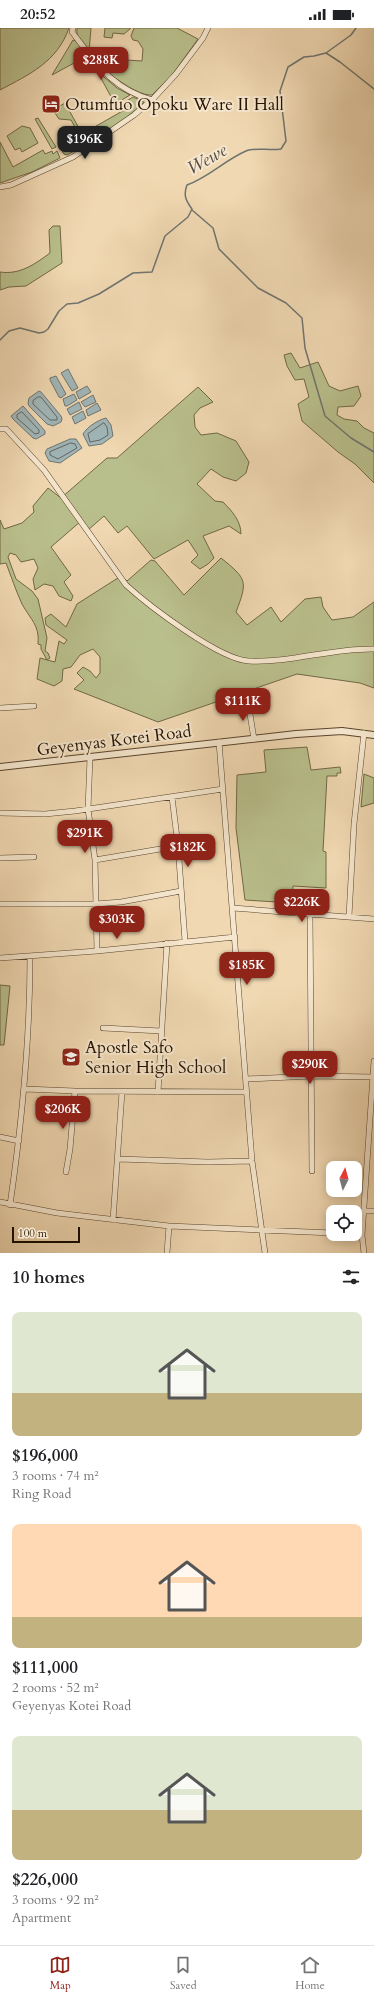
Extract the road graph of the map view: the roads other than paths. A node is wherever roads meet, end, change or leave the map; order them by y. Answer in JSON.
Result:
{"nodes":[{"id":1,"x":208,"y":28,"type":"edge"},
{"id":2,"x":73,"y":30,"type":"edge"},
{"id":3,"x":152,"y":100,"type":"junction"},
{"id":4,"x":0,"y":187,"type":"edge"},
{"id":5,"x":0,"y":430,"type":"edge"},
{"id":6,"x":374,"y":649,"type":"edge"},
{"id":7,"x":248,"y":702,"type":"dead end"},
{"id":8,"x":34,"y":706,"type":"dead end"},
{"id":9,"x":0,"y":708,"type":"edge"},
{"id":10,"x":364,"y":733,"type":"junction"},
{"id":11,"x":374,"y":734,"type":"edge"},
{"id":12,"x":254,"y":739,"type":"junction"},
{"id":13,"x":219,"y":742,"type":"junction"},
{"id":14,"x":90,"y":758,"type":"junction"},
{"id":15,"x":0,"y":767,"type":"edge"},
{"id":16,"x":223,"y":789,"type":"junction"},
{"id":17,"x":172,"y":797,"type":"junction"},
{"id":18,"x":88,"y":809,"type":"junction"},
{"id":19,"x":0,"y":813,"type":"edge"},
{"id":20,"x":178,"y":846,"type":"junction"},
{"id":21,"x":34,"y":857,"type":"dead end"},
{"id":22,"x":0,"y":858,"type":"edge"},
{"id":23,"x":95,"y":860,"type":"junction"},
{"id":24,"x":181,"y":891,"type":"junction"},
{"id":25,"x":0,"y":904,"type":"edge"},
{"id":26,"x":96,"y":904,"type":"junction"},
{"id":27,"x":232,"y":908,"type":"junction"},
{"id":28,"x":310,"y":915,"type":"junction"},
{"id":29,"x":349,"y":916,"type":"junction"},
{"id":30,"x":374,"y":920,"type":"edge"},
{"id":31,"x":235,"y":937,"type":"junction"},
{"id":32,"x":185,"y":941,"type":"junction"},
{"id":33,"x":166,"y":943,"type":"junction"},
{"id":34,"x":96,"y":951,"type":"junction"},
{"id":35,"x":30,"y":957,"type":"junction"},
{"id":36,"x":0,"y":958,"type":"edge"},
{"id":37,"x":103,"y":1028,"type":"dead end"},
{"id":38,"x":161,"y":1031,"type":"junction"},
{"id":39,"x":374,"y":1061,"type":"edge"},
{"id":40,"x":312,"y":1076,"type":"junction"},
{"id":41,"x":374,"y":1077,"type":"edge"},
{"id":42,"x":246,"y":1079,"type":"junction"},
{"id":43,"x":25,"y":1089,"type":"junction"},
{"id":44,"x":75,"y":1091,"type":"junction"},
{"id":45,"x":122,"y":1092,"type":"junction"},
{"id":46,"x":158,"y":1092,"type":"junction"},
{"id":47,"x":246,"y":1092,"type":"junction"},
{"id":48,"x":0,"y":1137,"type":"edge"},
{"id":49,"x":19,"y":1141,"type":"junction"},
{"id":50,"x":118,"y":1159,"type":"junction"},
{"id":51,"x":252,"y":1161,"type":"junction"},
{"id":52,"x":312,"y":1170,"type":"dead end"},
{"id":53,"x":66,"y":1172,"type":"dead end"},
{"id":54,"x":0,"y":1202,"type":"edge"},
{"id":55,"x":10,"y":1205,"type":"junction"},
{"id":56,"x":364,"y":1211,"type":"junction"},
{"id":57,"x":374,"y":1211,"type":"edge"},
{"id":58,"x":113,"y":1220,"type":"junction"},
{"id":59,"x":169,"y":1226,"type":"junction"},
{"id":60,"x":263,"y":1230,"type":"junction"},
{"id":61,"x":326,"y":1234,"type":"edge"},
{"id":62,"x":362,"y":1235,"type":"joint"},
{"id":63,"x":167,"y":1253,"type":"edge"},
{"id":64,"x":265,"y":1253,"type":"edge"},
{"id":65,"x":364,"y":1253,"type":"edge"}],
"edges":[{"from":1,"to":3,"type":"street"},
{"from":2,"to":3,"type":"street"},
{"from":3,"to":4,"type":"street"},
{"from":5,"to":6,"type":"street"},
{"from":7,"to":12,"type":"street"},
{"from":8,"to":9,"type":"street"},
{"from":10,"to":11,"type":"street","name":"Geyenyas Kotei Road"},
{"from":10,"to":12,"type":"street","name":"Geyenyas Kotei Road"},
{"from":10,"to":29,"type":"street"},
{"from":12,"to":13,"type":"street","name":"Geyenyas Kotei Road"},
{"from":13,"to":14,"type":"street","name":"Geyenyas Kotei Road"},
{"from":13,"to":16,"type":"street"},
{"from":14,"to":15,"type":"street","name":"Geyenyas Kotei Road"},
{"from":14,"to":18,"type":"street"},
{"from":16,"to":17,"type":"street"},
{"from":16,"to":27,"type":"street"},
{"from":17,"to":18,"type":"street"},
{"from":17,"to":20,"type":"street"},
{"from":18,"to":19,"type":"street"},
{"from":18,"to":23,"type":"street"},
{"from":20,"to":23,"type":"street"},
{"from":20,"to":24,"type":"street"},
{"from":21,"to":22,"type":"street"},
{"from":23,"to":26,"type":"street"},
{"from":24,"to":26,"type":"street"},
{"from":24,"to":32,"type":"street"},
{"from":25,"to":26,"type":"street"},
{"from":26,"to":34,"type":"street"},
{"from":27,"to":28,"type":"street"},
{"from":27,"to":31,"type":"street"},
{"from":28,"to":29,"type":"street"},
{"from":28,"to":40,"type":"street"},
{"from":29,"to":30,"type":"street"},
{"from":31,"to":32,"type":"street"},
{"from":31,"to":42,"type":"street"},
{"from":32,"to":33,"type":"street"},
{"from":33,"to":34,"type":"street"},
{"from":33,"to":38,"type":"street"},
{"from":34,"to":35,"type":"street"},
{"from":35,"to":36,"type":"street"},
{"from":35,"to":43,"type":"street"},
{"from":37,"to":38,"type":"street"},
{"from":38,"to":46,"type":"street"},
{"from":39,"to":41,"type":"street"},
{"from":40,"to":41,"type":"street"},
{"from":40,"to":42,"type":"street"},
{"from":40,"to":52,"type":"street"},
{"from":41,"to":56,"type":"street"},
{"from":42,"to":47,"type":"street"},
{"from":43,"to":44,"type":"street"},
{"from":43,"to":49,"type":"street"},
{"from":44,"to":45,"type":"street"},
{"from":44,"to":53,"type":"street"},
{"from":45,"to":46,"type":"street"},
{"from":45,"to":50,"type":"street"},
{"from":46,"to":47,"type":"street"},
{"from":47,"to":51,"type":"street"},
{"from":48,"to":49,"type":"street"},
{"from":49,"to":55,"type":"street"},
{"from":50,"to":51,"type":"street"},
{"from":50,"to":58,"type":"street"},
{"from":51,"to":60,"type":"street"},
{"from":54,"to":55,"type":"street"},
{"from":55,"to":58,"type":"street"},
{"from":56,"to":57,"type":"street"},
{"from":56,"to":62,"type":"street"},
{"from":58,"to":59,"type":"street"},
{"from":59,"to":60,"type":"street"},
{"from":59,"to":63,"type":"street"},
{"from":60,"to":61,"type":"street"},
{"from":60,"to":64,"type":"street"},
{"from":62,"to":65,"type":"street"}]}
